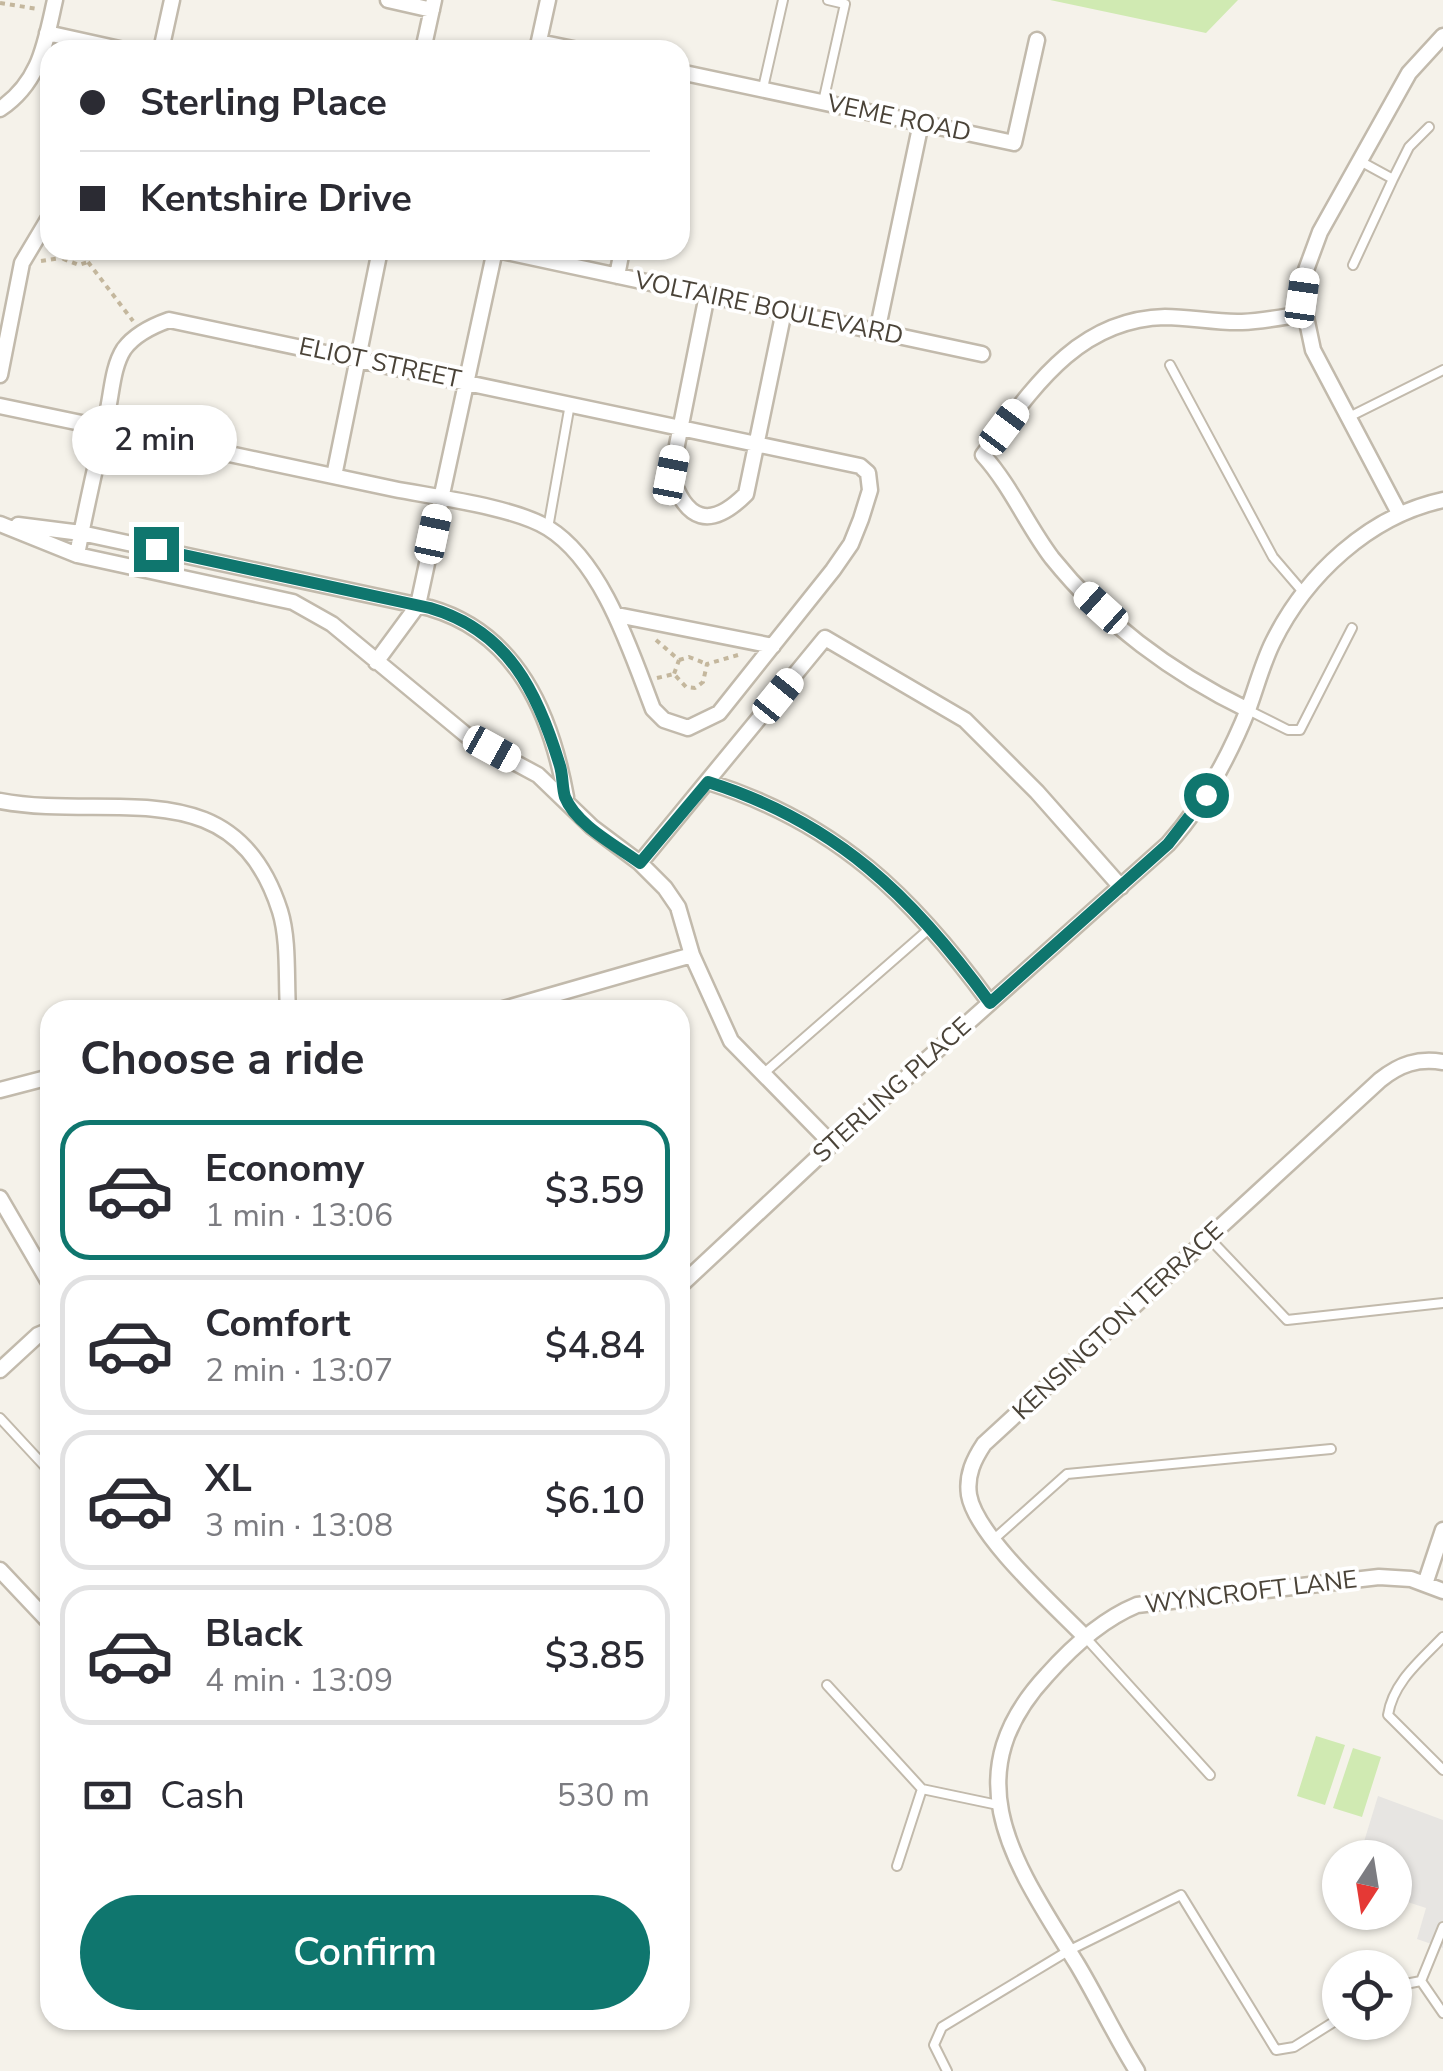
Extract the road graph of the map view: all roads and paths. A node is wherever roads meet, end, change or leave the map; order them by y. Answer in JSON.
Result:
{"nodes":[{"id":1,"x":172,"y":0,"type":"edge"},
{"id":2,"x":388,"y":0,"type":"edge"},
{"id":3,"x":548,"y":0,"type":"edge"},
{"id":4,"x":782,"y":0,"type":"edge"},
{"id":5,"x":828,"y":0,"type":"edge"},
{"id":6,"x":0,"y":3,"type":"edge"},
{"id":7,"x":433,"y":5,"type":"edge"},
{"id":8,"x":53,"y":6,"type":"edge"},
{"id":9,"x":47,"y":34,"type":"junction"},
{"id":10,"x":1443,"y":36,"type":"edge"},
{"id":11,"x":47,"y":40,"type":"edge"},
{"id":12,"x":76,"y":40,"type":"edge"},
{"id":13,"x":163,"y":40,"type":"edge"},
{"id":14,"x":425,"y":40,"type":"edge"},
{"id":15,"x":539,"y":40,"type":"edge"},
{"id":16,"x":1037,"y":40,"type":"dead end"},
{"id":17,"x":40,"y":69,"type":"edge"},
{"id":18,"x":690,"y":74,"type":"edge"},
{"id":19,"x":763,"y":89,"type":"junction"},
{"id":20,"x":824,"y":102,"type":"junction"},
{"id":21,"x":0,"y":109,"type":"edge"},
{"id":22,"x":921,"y":123,"type":"junction"},
{"id":23,"x":1429,"y":127,"type":"dead end"},
{"id":24,"x":1360,"y":161,"type":"junction"},
{"id":25,"x":1392,"y":179,"type":"junction"},
{"id":26,"x":40,"y":233,"type":"edge"},
{"id":27,"x":65,"y":260,"type":"edge"},
{"id":28,"x":378,"y":260,"type":"edge"},
{"id":29,"x":494,"y":260,"type":"edge"},
{"id":30,"x":543,"y":260,"type":"edge"},
{"id":31,"x":620,"y":260,"type":"edge"},
{"id":32,"x":88,"y":262,"type":"joint"},
{"id":33,"x":1353,"y":265,"type":"dead end"},
{"id":34,"x":617,"y":276,"type":"junction"},
{"id":35,"x":707,"y":295,"type":"junction"},
{"id":36,"x":784,"y":312,"type":"junction"},
{"id":37,"x":1303,"y":314,"type":"junction"},
{"id":38,"x":877,"y":332,"type":"junction"},
{"id":39,"x":142,"y":333,"type":"junction"},
{"id":40,"x":982,"y":354,"type":"dead end"},
{"id":41,"x":357,"y":358,"type":"junction"},
{"id":42,"x":1170,"y":365,"type":"dead end"},
{"id":43,"x":1443,"y":370,"type":"edge"},
{"id":44,"x":0,"y":375,"type":"edge"},
{"id":45,"x":466,"y":382,"type":"junction"},
{"id":46,"x":570,"y":404,"type":"junction"},
{"id":47,"x":0,"y":406,"type":"edge"},
{"id":48,"x":1348,"y":417,"type":"junction"},
{"id":49,"x":104,"y":428,"type":"junction"},
{"id":50,"x":680,"y":428,"type":"junction"},
{"id":51,"x":758,"y":444,"type":"junction"},
{"id":52,"x":334,"y":476,"type":"junction"},
{"id":53,"x":441,"y":499,"type":"junction"},
{"id":54,"x":1443,"y":500,"type":"edge"},
{"id":55,"x":1400,"y":513,"type":"junction"},
{"id":56,"x":0,"y":523,"type":"edge"},
{"id":57,"x":548,"y":528,"type":"junction"},
{"id":58,"x":81,"y":533,"type":"junction"},
{"id":59,"x":78,"y":555,"type":"junction"},
{"id":60,"x":1303,"y":592,"type":"junction"},
{"id":61,"x":418,"y":605,"type":"junction"},
{"id":62,"x":617,"y":615,"type":"junction"},
{"id":63,"x":641,"y":620,"type":"junction"},
{"id":64,"x":1352,"y":628,"type":"dead end"},
{"id":65,"x":773,"y":646,"type":"junction"},
{"id":66,"x":745,"y":652,"type":"dead end"},
{"id":67,"x":679,"y":660,"type":"junction"},
{"id":68,"x":376,"y":662,"type":"junction"},
{"id":69,"x":707,"y":664,"type":"junction"},
{"id":70,"x":674,"y":674,"type":"junction"},
{"id":71,"x":642,"y":682,"type":"junction"},
{"id":72,"x":1248,"y":710,"type":"junction"},
{"id":73,"x":708,"y":782,"type":"junction"},
{"id":74,"x":566,"y":798,"type":"junction"},
{"id":75,"x":0,"y":801,"type":"edge"},
{"id":76,"x":640,"y":863,"type":"junction"},
{"id":77,"x":1121,"y":887,"type":"junction"},
{"id":78,"x":930,"y":929,"type":"junction"},
{"id":79,"x":692,"y":955,"type":"junction"},
{"id":80,"x":287,"y":1000,"type":"edge"},
{"id":81,"x":535,"y":1000,"type":"edge"},
{"id":82,"x":990,"y":1003,"type":"junction"},
{"id":83,"x":1443,"y":1062,"type":"edge"},
{"id":84,"x":762,"y":1076,"type":"junction"},
{"id":85,"x":40,"y":1080,"type":"edge"},
{"id":86,"x":0,"y":1090,"type":"edge"},
{"id":87,"x":832,"y":1144,"type":"junction"},
{"id":88,"x":0,"y":1198,"type":"edge"},
{"id":89,"x":1209,"y":1238,"type":"junction"},
{"id":90,"x":40,"y":1267,"type":"edge"},
{"id":91,"x":690,"y":1277,"type":"edge"},
{"id":92,"x":1443,"y":1303,"type":"edge"},
{"id":93,"x":40,"y":1334,"type":"edge"},
{"id":94,"x":0,"y":1370,"type":"edge"},
{"id":95,"x":0,"y":1418,"type":"edge"},
{"id":96,"x":1331,"y":1449,"type":"dead end"},
{"id":97,"x":40,"y":1461,"type":"edge"},
{"id":98,"x":1443,"y":1530,"type":"edge"},
{"id":99,"x":993,"y":1540,"type":"junction"},
{"id":100,"x":0,"y":1570,"type":"edge"},
{"id":101,"x":1425,"y":1584,"type":"junction"},
{"id":102,"x":1443,"y":1592,"type":"edge"},
{"id":103,"x":40,"y":1613,"type":"edge"},
{"id":104,"x":1443,"y":1637,"type":"edge"},
{"id":105,"x":1086,"y":1638,"type":"junction"},
{"id":106,"x":827,"y":1685,"type":"dead end"},
{"id":107,"x":1443,"y":1770,"type":"edge"},
{"id":108,"x":1210,"y":1776,"type":"dead end"},
{"id":109,"x":922,"y":1789,"type":"junction"},
{"id":110,"x":998,"y":1805,"type":"junction"},
{"id":111,"x":897,"y":1866,"type":"dead end"},
{"id":112,"x":1443,"y":1927,"type":"edge"},
{"id":113,"x":1068,"y":1951,"type":"junction"},
{"id":114,"x":1421,"y":1981,"type":"junction"},
{"id":115,"x":1412,"y":1983,"type":"edge"},
{"id":116,"x":1443,"y":2012,"type":"edge"},
{"id":117,"x":1322,"y":2029,"type":"edge"},
{"id":118,"x":947,"y":2071,"type":"edge"},
{"id":119,"x":1137,"y":2071,"type":"edge"}],
"edges":[{"from":1,"to":13,"type":"street"},
{"from":2,"to":7,"type":"street"},
{"from":3,"to":15,"type":"street"},
{"from":4,"to":19,"type":"lane"},
{"from":5,"to":20,"type":"lane"},
{"from":6,"to":8,"type":"path"},
{"from":7,"to":14,"type":"street"},
{"from":8,"to":9,"type":"street"},
{"from":9,"to":11,"type":"street"},
{"from":9,"to":12,"type":"street"},
{"from":10,"to":24,"type":"street"},
{"from":16,"to":22,"type":"street","name":"VEME ROAD"},
{"from":17,"to":21,"type":"street"},
{"from":18,"to":19,"type":"street","name":"VEME ROAD"},
{"from":19,"to":20,"type":"street","name":"VEME ROAD"},
{"from":20,"to":22,"type":"street","name":"VEME ROAD"},
{"from":22,"to":38,"type":"street"},
{"from":23,"to":25,"type":"lane"},
{"from":24,"to":25,"type":"lane"},
{"from":24,"to":37,"type":"street"},
{"from":25,"to":33,"type":"lane"},
{"from":26,"to":44,"type":"street"},
{"from":27,"to":32,"type":"path"},
{"from":28,"to":41,"type":"street"},
{"from":29,"to":45,"type":"street"},
{"from":30,"to":34,"type":"street","name":"VOLTAIRE BOULEVARD"},
{"from":31,"to":34,"type":"street"},
{"from":32,"to":39,"type":"path"},
{"from":34,"to":35,"type":"street","name":"VOLTAIRE BOULEVARD"},
{"from":35,"to":36,"type":"street","name":"VOLTAIRE BOULEVARD"},
{"from":35,"to":50,"type":"street"},
{"from":36,"to":38,"type":"street","name":"VOLTAIRE BOULEVARD"},
{"from":36,"to":51,"type":"street"},
{"from":37,"to":48,"type":"street"},
{"from":37,"to":72,"type":"street"},
{"from":38,"to":40,"type":"street","name":"VOLTAIRE BOULEVARD"},
{"from":39,"to":41,"type":"street","name":"ELIOT STREET"},
{"from":39,"to":49,"type":"street"},
{"from":41,"to":45,"type":"street","name":"ELIOT STREET"},
{"from":41,"to":52,"type":"street"},
{"from":42,"to":60,"type":"lane"},
{"from":43,"to":48,"type":"lane"},
{"from":45,"to":46,"type":"street","name":"ELIOT STREET"},
{"from":45,"to":53,"type":"street"},
{"from":46,"to":50,"type":"street","name":"ELIOT STREET"},
{"from":46,"to":57,"type":"lane"},
{"from":47,"to":49,"type":"street"},
{"from":48,"to":55,"type":"street"},
{"from":49,"to":52,"type":"street"},
{"from":49,"to":58,"type":"street"},
{"from":50,"to":51,"type":"street","name":"ELIOT STREET"},
{"from":50,"to":51,"type":"street"},
{"from":51,"to":65,"type":"street","name":"ELIOT STREET"},
{"from":52,"to":53,"type":"street"},
{"from":53,"to":57,"type":"street"},
{"from":53,"to":61,"type":"street"},
{"from":54,"to":55,"type":"street","name":"STERLING PLACE"},
{"from":55,"to":60,"type":"street","name":"STERLING PLACE"},
{"from":56,"to":58,"type":"street"},
{"from":56,"to":59,"type":"street"},
{"from":57,"to":62,"type":"street"},
{"from":58,"to":59,"type":"street"},
{"from":58,"to":61,"type":"street"},
{"from":59,"to":68,"type":"street"},
{"from":60,"to":72,"type":"street","name":"STERLING PLACE"},
{"from":61,"to":68,"type":"street"},
{"from":61,"to":74,"type":"street"},
{"from":62,"to":63,"type":"street"},
{"from":62,"to":71,"type":"street"},
{"from":63,"to":65,"type":"street"},
{"from":63,"to":67,"type":"path"},
{"from":64,"to":72,"type":"lane"},
{"from":65,"to":71,"type":"street"},
{"from":66,"to":69,"type":"path"},
{"from":67,"to":69,"type":"path"},
{"from":67,"to":70,"type":"path"},
{"from":68,"to":74,"type":"street"},
{"from":69,"to":70,"type":"path"},
{"from":70,"to":71,"type":"path"},
{"from":72,"to":77,"type":"street","name":"STERLING PLACE"},
{"from":73,"to":76,"type":"street"},
{"from":73,"to":77,"type":"street"},
{"from":73,"to":78,"type":"street"},
{"from":74,"to":76,"type":"street"},
{"from":75,"to":80,"type":"street"},
{"from":76,"to":79,"type":"street"},
{"from":77,"to":82,"type":"street","name":"STERLING PLACE"},
{"from":78,"to":82,"type":"street"},
{"from":78,"to":84,"type":"lane"},
{"from":79,"to":81,"type":"street"},
{"from":79,"to":84,"type":"street"},
{"from":82,"to":87,"type":"street","name":"STERLING PLACE"},
{"from":83,"to":89,"type":"street","name":"KENSINGTON TERRACE"},
{"from":84,"to":87,"type":"street"},
{"from":85,"to":86,"type":"street"},
{"from":87,"to":91,"type":"street","name":"STERLING PLACE"},
{"from":88,"to":90,"type":"street"},
{"from":89,"to":92,"type":"lane"},
{"from":89,"to":99,"type":"street","name":"KENSINGTON TERRACE"},
{"from":93,"to":94,"type":"street"},
{"from":95,"to":97,"type":"lane"},
{"from":96,"to":99,"type":"lane"},
{"from":98,"to":101,"type":"street"},
{"from":99,"to":105,"type":"street","name":"KENSINGTON TERRACE"},
{"from":100,"to":103,"type":"street"},
{"from":101,"to":102,"type":"street","name":"WYNCROFT LANE"},
{"from":101,"to":105,"type":"street","name":"WYNCROFT LANE"},
{"from":104,"to":107,"type":"lane"},
{"from":105,"to":108,"type":"lane"},
{"from":105,"to":110,"type":"street","name":"WYNCROFT LANE"},
{"from":106,"to":109,"type":"lane"},
{"from":109,"to":110,"type":"lane"},
{"from":109,"to":111,"type":"lane"},
{"from":110,"to":113,"type":"street","name":"WYNCROFT LANE"},
{"from":112,"to":114,"type":"lane"},
{"from":113,"to":117,"type":"lane"},
{"from":113,"to":118,"type":"lane"},
{"from":113,"to":119,"type":"street","name":"WYNCROFT LANE"},
{"from":114,"to":115,"type":"lane"},
{"from":114,"to":116,"type":"lane"}]}
